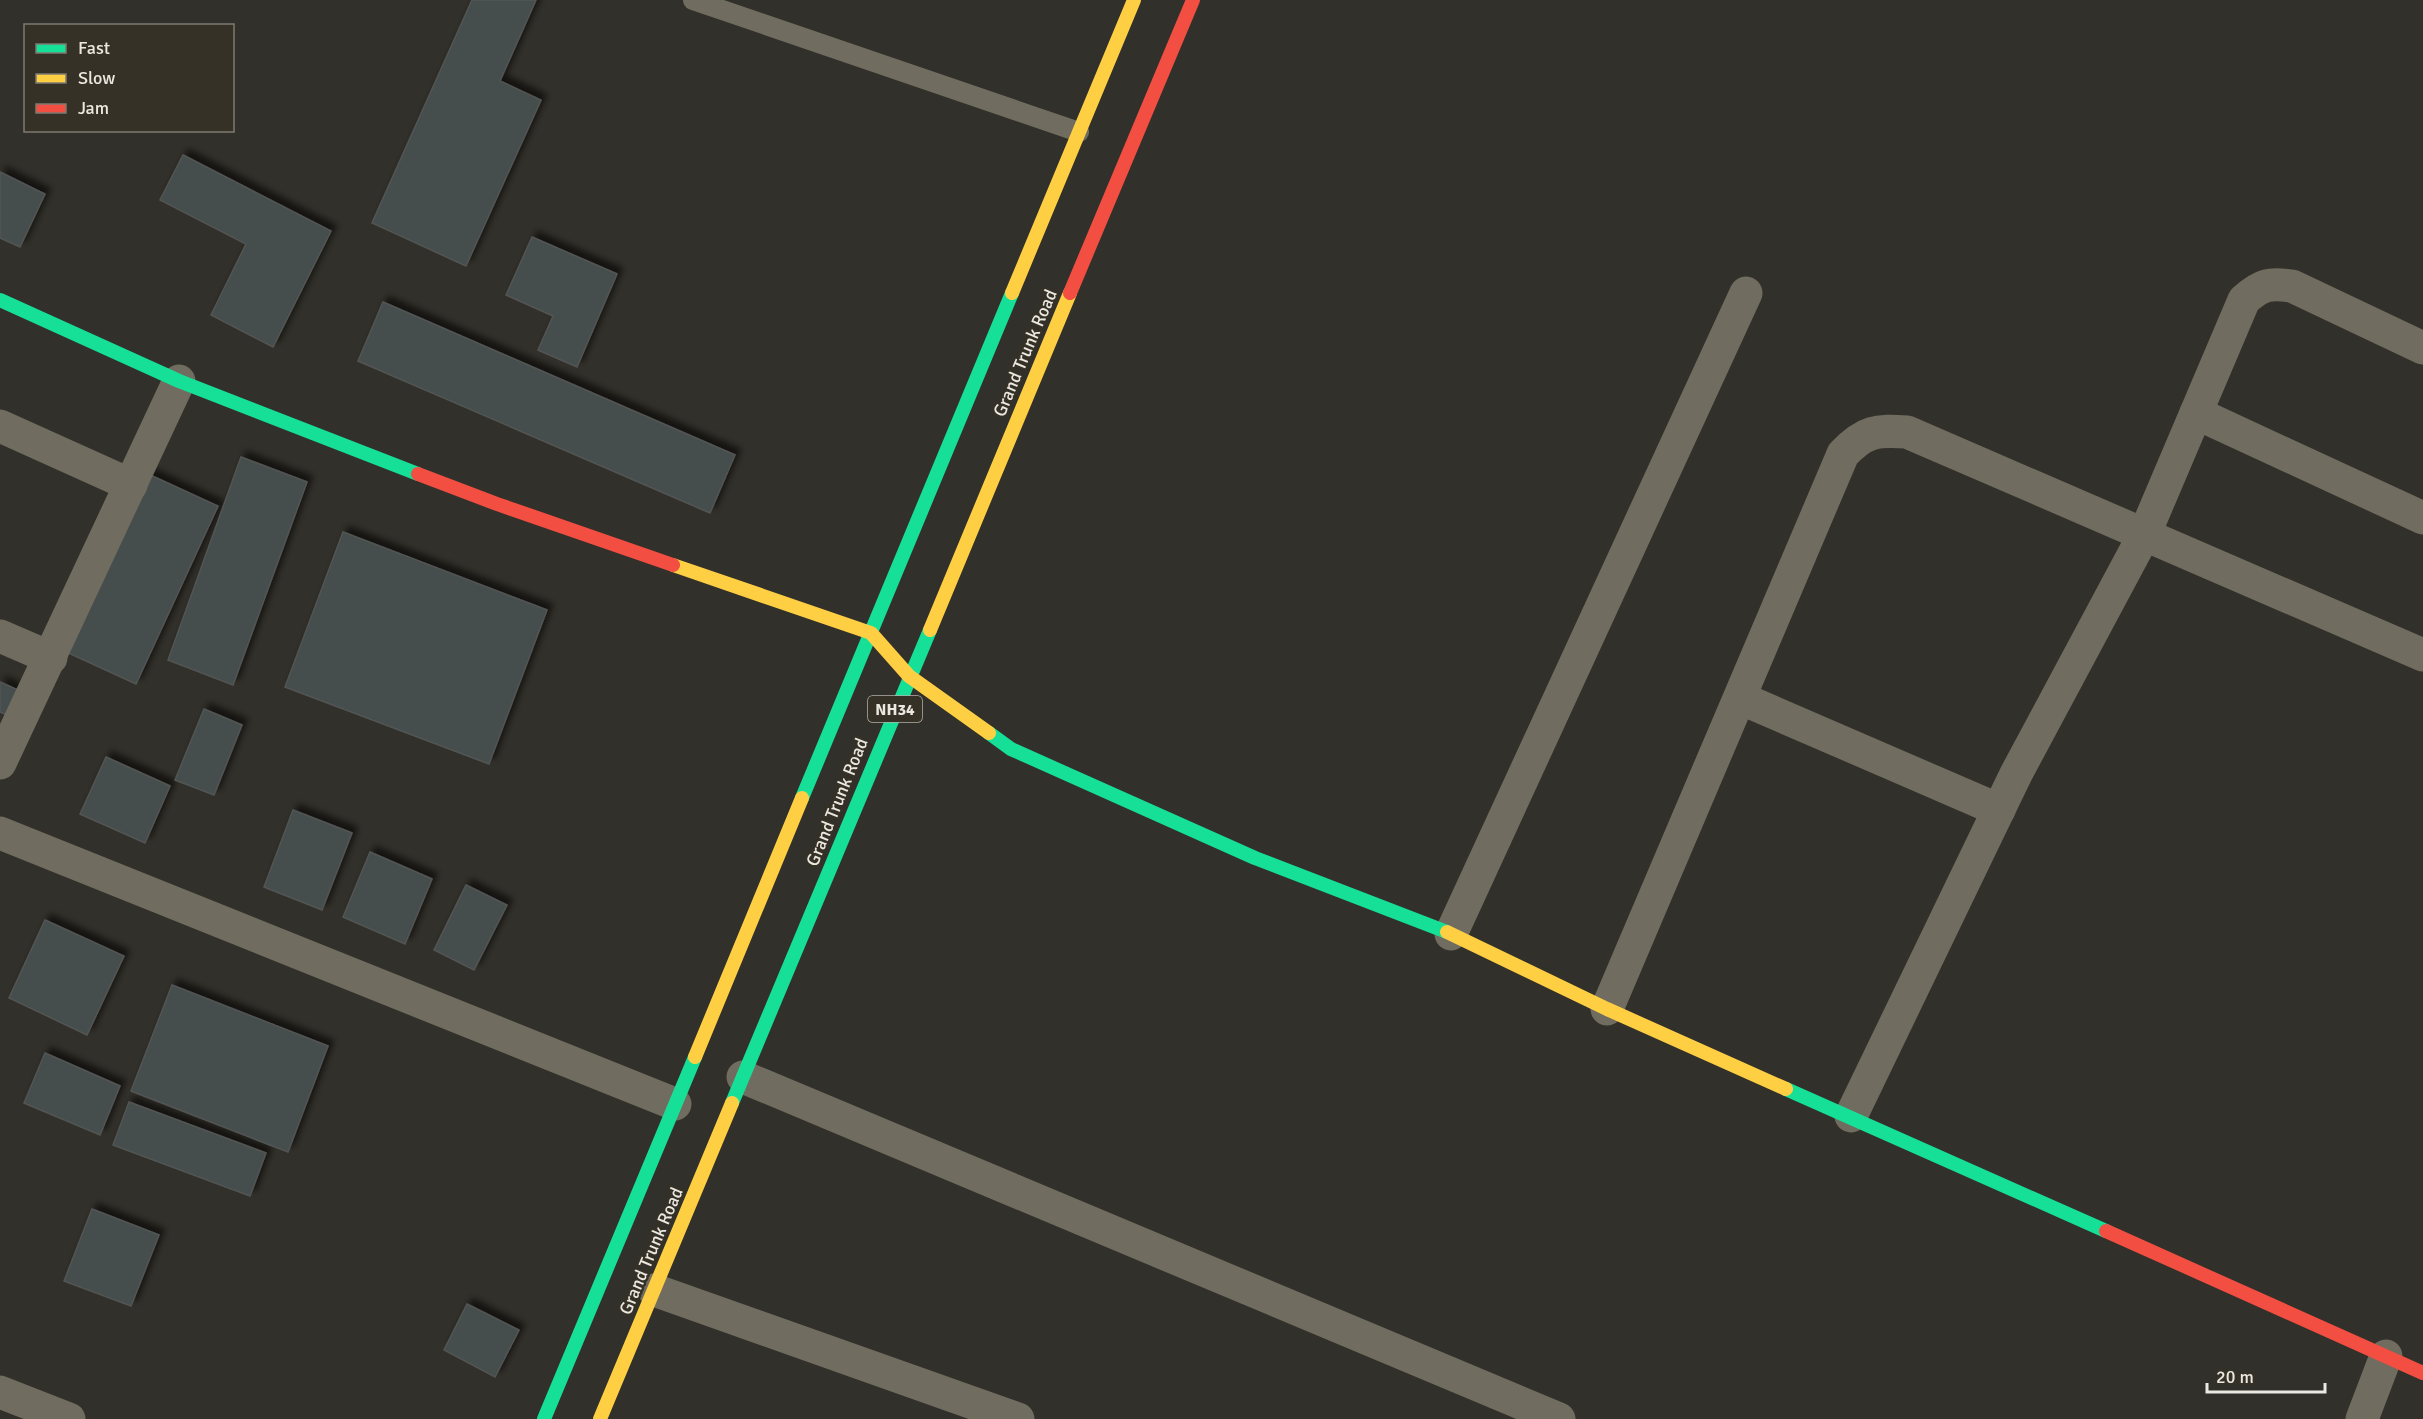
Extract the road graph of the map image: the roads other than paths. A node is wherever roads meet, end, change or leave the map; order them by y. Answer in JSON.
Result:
{"nodes":[{"id":1,"x":693,"y":0,"type":"edge"},
{"id":2,"x":1134,"y":0,"type":"edge"},
{"id":3,"x":1193,"y":0,"type":"edge"},
{"id":4,"x":1079,"y":132,"type":"junction"},
{"id":5,"x":1746,"y":293,"type":"dead end"},
{"id":6,"x":0,"y":300,"type":"edge"},
{"id":7,"x":2423,"y":348,"type":"edge"},
{"id":8,"x":179,"y":381,"type":"junction"},
{"id":9,"x":2196,"y":413,"type":"junction"},
{"id":10,"x":0,"y":426,"type":"edge"},
{"id":11,"x":131,"y":485,"type":"junction"},
{"id":12,"x":2423,"y":518,"type":"edge"},
{"id":13,"x":2145,"y":533,"type":"junction"},
{"id":14,"x":871,"y":633,"type":"junction"},
{"id":15,"x":0,"y":636,"type":"edge"},
{"id":16,"x":2423,"y":656,"type":"edge"},
{"id":17,"x":51,"y":658,"type":"junction"},
{"id":18,"x":909,"y":676,"type":"junction"},
{"id":19,"x":1740,"y":698,"type":"junction"},
{"id":20,"x":0,"y":763,"type":"edge"},
{"id":21,"x":1999,"y":810,"type":"junction"},
{"id":22,"x":0,"y":833,"type":"edge"},
{"id":23,"x":1452,"y":934,"type":"junction"},
{"id":24,"x":1607,"y":1009,"type":"junction"},
{"id":25,"x":743,"y":1077,"type":"junction"},
{"id":26,"x":675,"y":1104,"type":"junction"},
{"id":27,"x":1851,"y":1116,"type":"junction"},
{"id":28,"x":654,"y":1290,"type":"junction"},
{"id":29,"x":2386,"y":1356,"type":"junction"},
{"id":30,"x":2423,"y":1373,"type":"edge"},
{"id":31,"x":0,"y":1392,"type":"edge"},
{"id":32,"x":69,"y":1419,"type":"edge"},
{"id":33,"x":544,"y":1419,"type":"edge"},
{"id":34,"x":600,"y":1419,"type":"edge"},
{"id":35,"x":1018,"y":1419,"type":"edge"},
{"id":36,"x":1558,"y":1419,"type":"edge"},
{"id":37,"x":2362,"y":1419,"type":"edge"}],
"edges":[{"from":1,"to":4,"type":"lane"},
{"from":2,"to":4,"type":"main road","name":"Grand Trunk Road","number":"NH34"},
{"from":3,"to":18,"type":"main road","name":"Grand Trunk Road","number":"NH34"},
{"from":4,"to":14,"type":"main road","name":"Grand Trunk Road","number":"NH34"},
{"from":5,"to":23,"type":"street"},
{"from":6,"to":8,"type":"main road"},
{"from":7,"to":9,"type":"street"},
{"from":8,"to":11,"type":"street"},
{"from":8,"to":14,"type":"main road"},
{"from":9,"to":12,"type":"street"},
{"from":9,"to":13,"type":"street"},
{"from":10,"to":11,"type":"street"},
{"from":11,"to":17,"type":"street"},
{"from":13,"to":16,"type":"street"},
{"from":13,"to":19,"type":"street"},
{"from":13,"to":21,"type":"street"},
{"from":14,"to":18,"type":"main road"},
{"from":14,"to":26,"type":"main road","name":"Grand Trunk Road","number":"NH34"},
{"from":15,"to":17,"type":"street"},
{"from":17,"to":20,"type":"street"},
{"from":18,"to":23,"type":"main road"},
{"from":18,"to":25,"type":"main road","name":"Grand Trunk Road","number":"NH34"},
{"from":19,"to":21,"type":"street"},
{"from":19,"to":24,"type":"street"},
{"from":21,"to":27,"type":"street"},
{"from":22,"to":26,"type":"street"},
{"from":23,"to":24,"type":"main road"},
{"from":24,"to":27,"type":"main road"},
{"from":25,"to":28,"type":"main road","name":"Grand Trunk Road","number":"NH34"},
{"from":25,"to":36,"type":"street"},
{"from":26,"to":33,"type":"main road","name":"Grand Trunk Road","number":"NH34"},
{"from":27,"to":29,"type":"main road"},
{"from":28,"to":34,"type":"main road","name":"Grand Trunk Road","number":"NH34"},
{"from":28,"to":35,"type":"street"},
{"from":29,"to":30,"type":"main road"},
{"from":29,"to":37,"type":"street"},
{"from":31,"to":32,"type":"street"}]}
